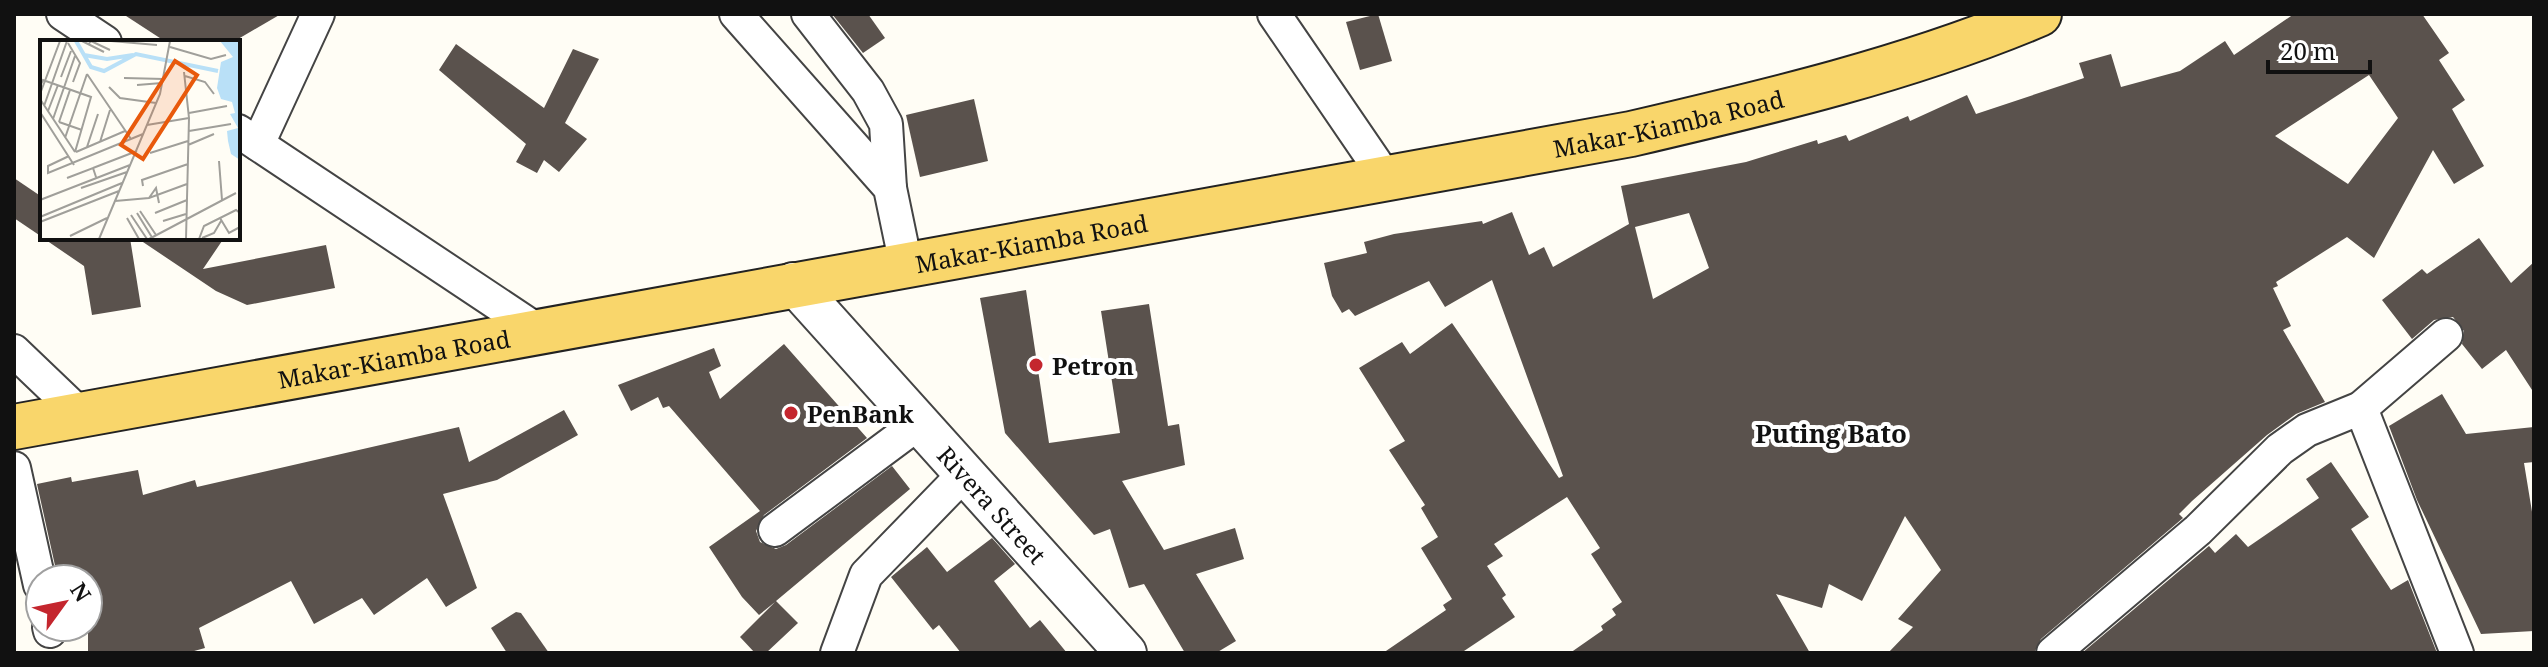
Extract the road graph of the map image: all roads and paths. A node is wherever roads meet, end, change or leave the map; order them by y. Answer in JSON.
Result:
{"nodes":[{"id":1,"x":63,"y":14,"type":"edge"},
{"id":2,"x":318,"y":14,"type":"edge"},
{"id":3,"x":736,"y":14,"type":"edge"},
{"id":4,"x":808,"y":14,"type":"edge"},
{"id":5,"x":1274,"y":14,"type":"edge"},
{"id":6,"x":2026,"y":17,"type":"edge"},
{"id":7,"x":102,"y":40,"type":"edge"},
{"id":8,"x":248,"y":138,"type":"edge"},
{"id":9,"x":1386,"y":178,"type":"junction"},
{"id":10,"x":890,"y":188,"type":"junction"},
{"id":11,"x":906,"y":265,"type":"junction"},
{"id":12,"x":793,"y":283,"type":"junction"},
{"id":13,"x":537,"y":330,"type":"junction"},
{"id":14,"x":2446,"y":335,"type":"dead end"},
{"id":15,"x":14,"y":351,"type":"edge"},
{"id":16,"x":2361,"y":408,"type":"junction"},
{"id":17,"x":82,"y":416,"type":"junction"},
{"id":18,"x":919,"y":423,"type":"junction"},
{"id":19,"x":14,"y":427,"type":"edge"},
{"id":20,"x":14,"y":468,"type":"edge"},
{"id":21,"x":964,"y":474,"type":"junction"},
{"id":22,"x":775,"y":530,"type":"dead end"},
{"id":23,"x":35,"y":563,"type":"edge"},
{"id":24,"x":837,"y":653,"type":"edge"},
{"id":25,"x":1126,"y":653,"type":"edge"},
{"id":26,"x":2053,"y":653,"type":"edge"},
{"id":27,"x":2457,"y":653,"type":"edge"}],
"edges":[{"from":1,"to":7,"type":"street"},
{"from":2,"to":8,"type":"street"},
{"from":3,"to":10,"type":"street"},
{"from":4,"to":10,"type":"street"},
{"from":5,"to":9,"type":"street"},
{"from":6,"to":9,"type":"main road","name":"Makar-Kiamba Road"},
{"from":8,"to":13,"type":"street"},
{"from":9,"to":11,"type":"main road","name":"Makar-Kiamba Road"},
{"from":10,"to":11,"type":"street"},
{"from":11,"to":12,"type":"main road","name":"Makar-Kiamba Road"},
{"from":12,"to":13,"type":"main road","name":"Makar-Kiamba Road"},
{"from":12,"to":18,"type":"street","name":"Rivera Street"},
{"from":13,"to":17,"type":"main road","name":"Makar-Kiamba Road"},
{"from":14,"to":16,"type":"street"},
{"from":15,"to":17,"type":"street"},
{"from":16,"to":26,"type":"street"},
{"from":16,"to":27,"type":"street"},
{"from":17,"to":19,"type":"main road","name":"Makar-Kiamba Road"},
{"from":18,"to":21,"type":"street","name":"Rivera Street"},
{"from":18,"to":22,"type":"street"},
{"from":20,"to":23,"type":"street"},
{"from":21,"to":24,"type":"street"},
{"from":21,"to":25,"type":"street","name":"Rivera Street"}]}
